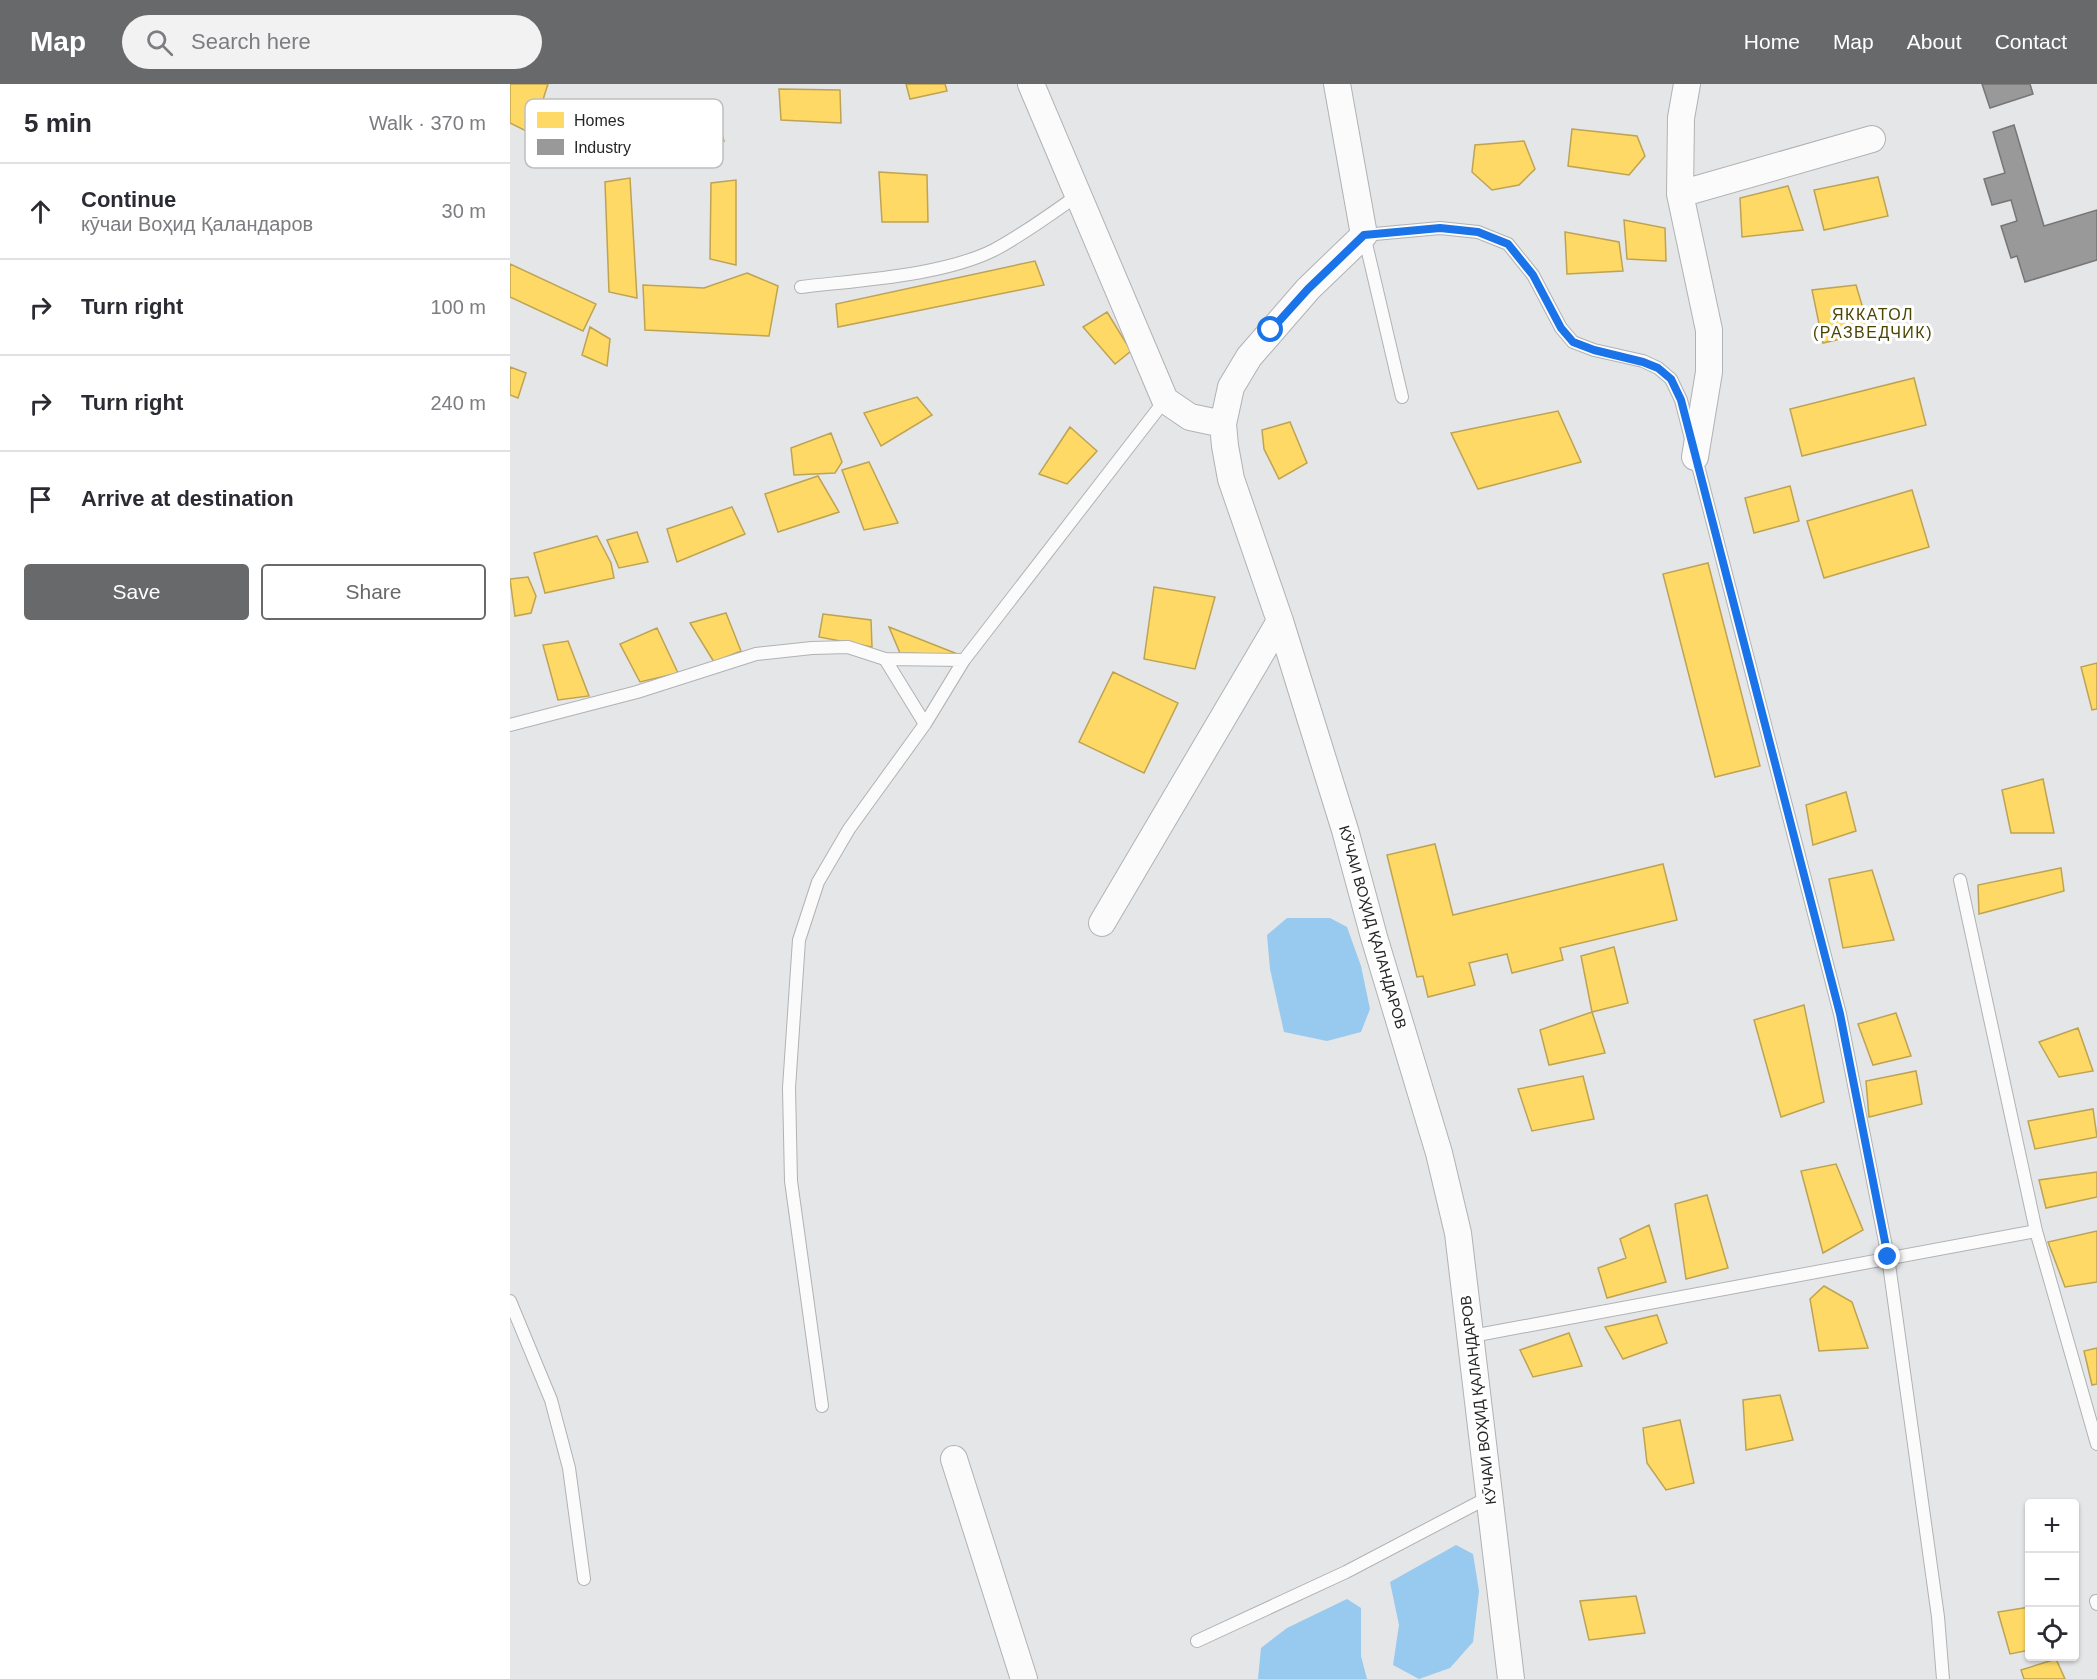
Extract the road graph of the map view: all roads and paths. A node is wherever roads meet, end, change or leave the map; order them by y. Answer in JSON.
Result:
{"nodes":[{"id":1,"x":1030,"y":84,"type":"edge"},
{"id":2,"x":1337,"y":84,"type":"edge"},
{"id":3,"x":1687,"y":84,"type":"edge"},
{"id":4,"x":1872,"y":139,"type":"dead end"},
{"id":5,"x":1680,"y":194,"type":"junction"},
{"id":6,"x":1078,"y":195,"type":"junction"},
{"id":7,"x":1364,"y":235,"type":"junction"},
{"id":8,"x":801,"y":287,"type":"dead end"},
{"id":9,"x":1402,"y":397,"type":"dead end"},
{"id":10,"x":1165,"y":400,"type":"junction"},
{"id":11,"x":1223,"y":424,"type":"junction"},
{"id":12,"x":1695,"y":457,"type":"junction"},
{"id":13,"x":1280,"y":621,"type":"junction"},
{"id":14,"x":885,"y":659,"type":"junction"},
{"id":15,"x":964,"y":660,"type":"junction"},
{"id":16,"x":925,"y":724,"type":"junction"},
{"id":17,"x":510,"y":725,"type":"edge"},
{"id":18,"x":1960,"y":880,"type":"dead end"},
{"id":19,"x":1102,"y":923,"type":"dead end"},
{"id":20,"x":2036,"y":1231,"type":"junction"},
{"id":21,"x":1888,"y":1257,"type":"junction"},
{"id":22,"x":510,"y":1301,"type":"edge"},
{"id":23,"x":1472,"y":1336,"type":"junction"},
{"id":24,"x":822,"y":1406,"type":"dead end"},
{"id":25,"x":2097,"y":1444,"type":"edge"},
{"id":26,"x":954,"y":1460,"type":"dead end"},
{"id":27,"x":1490,"y":1497,"type":"junction"},
{"id":28,"x":584,"y":1579,"type":"dead end"},
{"id":29,"x":1197,"y":1641,"type":"dead end"},
{"id":30,"x":1024,"y":1679,"type":"edge"},
{"id":31,"x":1511,"y":1679,"type":"edge"},
{"id":32,"x":1943,"y":1679,"type":"edge"}],
"edges":[{"from":1,"to":6,"type":"street"},
{"from":2,"to":7,"type":"street"},
{"from":3,"to":5,"type":"street"},
{"from":4,"to":5,"type":"street"},
{"from":5,"to":12,"type":"street"},
{"from":6,"to":8,"type":"lane"},
{"from":6,"to":10,"type":"street"},
{"from":7,"to":9,"type":"lane"},
{"from":7,"to":11,"type":"street","name":"КӮЧАИ ВОҲИД ҚАЛАНДАРОВ"},
{"from":7,"to":12,"type":"lane"},
{"from":10,"to":11,"type":"street"},
{"from":10,"to":15,"type":"lane"},
{"from":11,"to":13,"type":"street","name":"КӮЧАИ ВОҲИД ҚАЛАНДАРОВ"},
{"from":12,"to":21,"type":"lane"},
{"from":13,"to":19,"type":"street"},
{"from":13,"to":23,"type":"street","name":"КӮЧАИ ВОҲИД ҚАЛАНДАРОВ"},
{"from":14,"to":15,"type":"lane"},
{"from":14,"to":16,"type":"lane"},
{"from":14,"to":17,"type":"lane"},
{"from":15,"to":16,"type":"lane"},
{"from":16,"to":24,"type":"lane"},
{"from":18,"to":20,"type":"lane"},
{"from":20,"to":21,"type":"lane"},
{"from":20,"to":25,"type":"lane"},
{"from":21,"to":23,"type":"lane"},
{"from":21,"to":32,"type":"lane"},
{"from":22,"to":28,"type":"lane"},
{"from":23,"to":27,"type":"street","name":"КӮЧАИ ВОҲИД ҚАЛАНДАРОВ"},
{"from":26,"to":30,"type":"street"},
{"from":27,"to":29,"type":"lane"},
{"from":27,"to":31,"type":"street","name":"КӮЧАИ ВОҲИД ҚАЛАНДАРОВ"}]}
